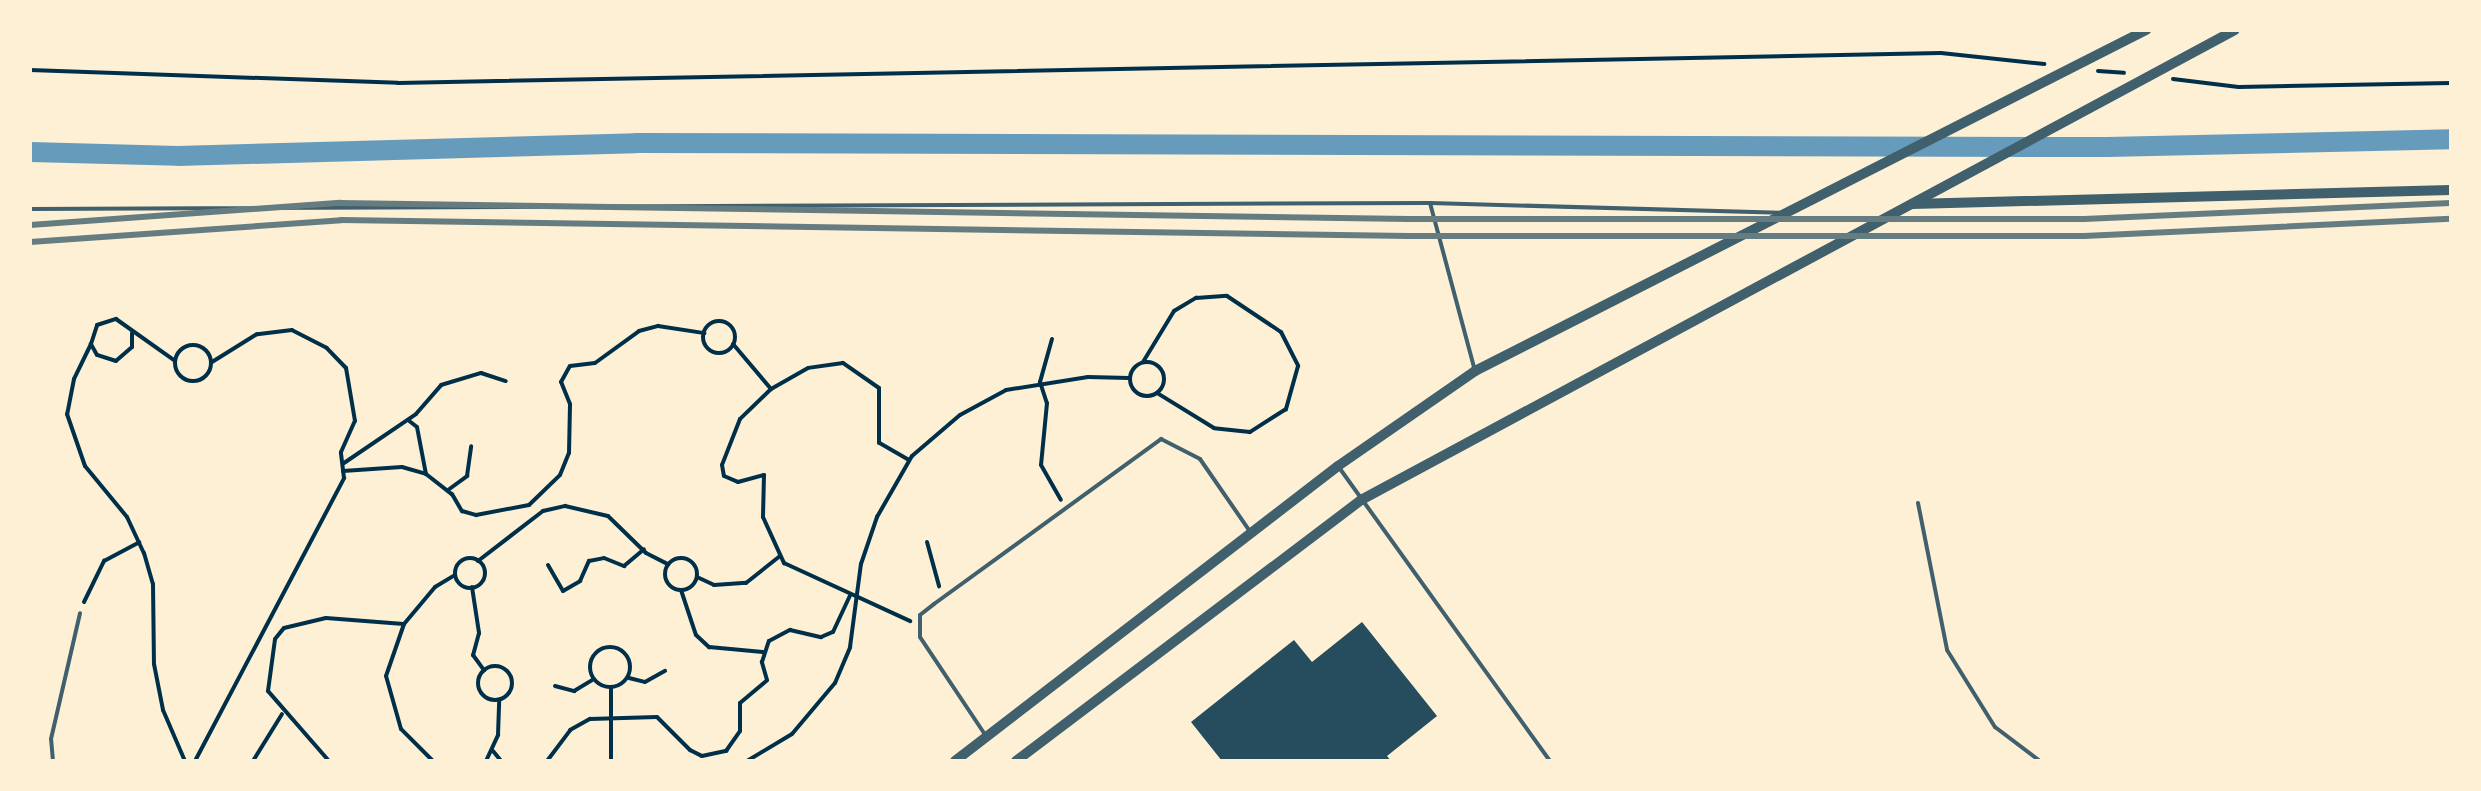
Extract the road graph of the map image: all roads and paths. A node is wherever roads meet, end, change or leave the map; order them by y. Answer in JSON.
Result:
{"nodes":[{"id":1,"x":2146,"y":30,"type":"edge"},
{"id":2,"x":2235,"y":30,"type":"edge"},
{"id":3,"x":2053,"y":66,"type":"dead end"},
{"id":4,"x":30,"y":70,"type":"edge"},
{"id":5,"x":2090,"y":70,"type":"dead end"},
{"id":6,"x":2166,"y":72,"type":"junction"},
{"id":7,"x":2127,"y":74,"type":"dead end"},
{"id":8,"x":2451,"y":83,"type":"edge"},
{"id":9,"x":2451,"y":190,"type":"edge"},
{"id":10,"x":1430,"y":202,"type":"junction"},
{"id":11,"x":1910,"y":204,"type":"junction"},
{"id":12,"x":30,"y":209,"type":"edge"},
{"id":13,"x":1794,"y":213,"type":"junction"},
{"id":14,"x":132,"y":333,"type":"junction"},
{"id":15,"x":704,"y":333,"type":"junction"},
{"id":16,"x":1052,"y":338,"type":"dead end"},
{"id":17,"x":91,"y":344,"type":"junction"},
{"id":18,"x":733,"y":344,"type":"junction"},
{"id":19,"x":175,"y":361,"type":"junction"},
{"id":20,"x":212,"y":362,"type":"junction"},
{"id":21,"x":1143,"y":362,"type":"junction"},
{"id":22,"x":1475,"y":370,"type":"junction"},
{"id":23,"x":1129,"y":378,"type":"junction"},
{"id":24,"x":506,"y":381,"type":"dead end"},
{"id":25,"x":1040,"y":382,"type":"junction"},
{"id":26,"x":771,"y":389,"type":"junction"},
{"id":27,"x":1157,"y":393,"type":"junction"},
{"id":28,"x":408,"y":420,"type":"junction"},
{"id":29,"x":470,"y":446,"type":"dead end"},
{"id":30,"x":910,"y":460,"type":"junction"},
{"id":31,"x":344,"y":463,"type":"junction"},
{"id":32,"x":1338,"y":466,"type":"junction"},
{"id":33,"x":343,"y":471,"type":"junction"},
{"id":34,"x":426,"y":474,"type":"junction"},
{"id":35,"x":448,"y":490,"type":"junction"},
{"id":36,"x":1361,"y":500,"type":"junction"},
{"id":37,"x":1918,"y":503,"type":"dead end"},
{"id":38,"x":1066,"y":507,"type":"junction"},
{"id":39,"x":1251,"y":533,"type":"junction"},
{"id":40,"x":139,"y":542,"type":"junction"},
{"id":41,"x":927,"y":542,"type":"dead end"},
{"id":42,"x":644,"y":549,"type":"junction"},
{"id":43,"x":780,"y":556,"type":"junction"},
{"id":44,"x":478,"y":561,"type":"junction"},
{"id":45,"x":548,"y":564,"type":"dead end"},
{"id":46,"x":668,"y":564,"type":"junction"},
{"id":47,"x":455,"y":574,"type":"junction"},
{"id":48,"x":697,"y":577,"type":"junction"},
{"id":49,"x":472,"y":587,"type":"junction"},
{"id":50,"x":682,"y":590,"type":"junction"},
{"id":51,"x":850,"y":596,"type":"junction"},
{"id":52,"x":942,"y":598,"type":"junction"},
{"id":53,"x":858,"y":600,"type":"junction"},
{"id":54,"x":80,"y":614,"type":"joint"},
{"id":55,"x":404,"y":624,"type":"junction"},
{"id":56,"x":917,"y":625,"type":"junction"},
{"id":57,"x":254,"y":648,"type":"junction"},
{"id":58,"x":764,"y":652,"type":"junction"},
{"id":59,"x":268,"y":655,"type":"junction"},
{"id":60,"x":484,"y":670,"type":"junction"},
{"id":61,"x":665,"y":671,"type":"dead end"},
{"id":62,"x":627,"y":677,"type":"junction"},
{"id":63,"x":594,"y":679,"type":"junction"},
{"id":64,"x":555,"y":686,"type":"dead end"},
{"id":65,"x":610,"y":687,"type":"junction"},
{"id":66,"x":499,"y":700,"type":"junction"},
{"id":67,"x":282,"y":714,"type":"junction"},
{"id":68,"x":612,"y":721,"type":"junction"},
{"id":69,"x":986,"y":737,"type":"junction"},
{"id":70,"x":494,"y":751,"type":"junction"},
{"id":71,"x":54,"y":761,"type":"edge"},
{"id":72,"x":185,"y":761,"type":"edge"},
{"id":73,"x":195,"y":761,"type":"edge"},
{"id":74,"x":254,"y":761,"type":"edge"},
{"id":75,"x":329,"y":761,"type":"edge"},
{"id":76,"x":433,"y":761,"type":"edge"},
{"id":77,"x":486,"y":761,"type":"edge"},
{"id":78,"x":502,"y":761,"type":"edge"},
{"id":79,"x":547,"y":761,"type":"edge"},
{"id":80,"x":611,"y":761,"type":"edge"},
{"id":81,"x":748,"y":761,"type":"edge"},
{"id":82,"x":955,"y":761,"type":"edge"},
{"id":83,"x":1016,"y":761,"type":"edge"},
{"id":84,"x":1550,"y":761,"type":"edge"},
{"id":85,"x":2040,"y":761,"type":"edge"}],
"edges":[{"from":1,"to":13,"type":"street"},
{"from":2,"to":6,"type":"street"},
{"from":3,"to":4,"type":"path"},
{"from":5,"to":7,"type":"path"},
{"from":6,"to":8,"type":"path"},
{"from":6,"to":11,"type":"street"},
{"from":9,"to":11,"type":"street"},
{"from":10,"to":12,"type":"lane"},
{"from":10,"to":13,"type":"lane"},
{"from":10,"to":22,"type":"lane"},
{"from":11,"to":36,"type":"street"},
{"from":13,"to":22,"type":"street"},
{"from":14,"to":17,"type":"path"},
{"from":14,"to":17,"type":"path"},
{"from":14,"to":19,"type":"path"},
{"from":15,"to":18,"type":"path"},
{"from":15,"to":18,"type":"path"},
{"from":15,"to":35,"type":"path"},
{"from":16,"to":25,"type":"path"},
{"from":17,"to":40,"type":"path"},
{"from":18,"to":26,"type":"path"},
{"from":19,"to":20,"type":"path"},
{"from":19,"to":20,"type":"path"},
{"from":20,"to":31,"type":"path"},
{"from":21,"to":23,"type":"path"},
{"from":21,"to":27,"type":"path"},
{"from":21,"to":27,"type":"path"},
{"from":22,"to":32,"type":"street"},
{"from":23,"to":25,"type":"path"},
{"from":23,"to":27,"type":"path"},
{"from":24,"to":28,"type":"path"},
{"from":25,"to":30,"type":"path"},
{"from":25,"to":38,"type":"path"},
{"from":26,"to":30,"type":"path"},
{"from":26,"to":43,"type":"path"},
{"from":28,"to":31,"type":"path"},
{"from":28,"to":34,"type":"path"},
{"from":29,"to":35,"type":"path"},
{"from":30,"to":53,"type":"path"},
{"from":31,"to":33,"type":"path"},
{"from":32,"to":36,"type":"lane"},
{"from":32,"to":39,"type":"street"},
{"from":33,"to":34,"type":"path"},
{"from":33,"to":57,"type":"path"},
{"from":34,"to":35,"type":"path"},
{"from":36,"to":83,"type":"street"},
{"from":36,"to":84,"type":"lane"},
{"from":37,"to":85,"type":"lane"},
{"from":38,"to":39,"type":"lane"},
{"from":38,"to":52,"type":"lane"},
{"from":39,"to":69,"type":"street"},
{"from":40,"to":54,"type":"path"},
{"from":40,"to":72,"type":"path"},
{"from":41,"to":52,"type":"path"},
{"from":42,"to":44,"type":"path"},
{"from":42,"to":45,"type":"path"},
{"from":42,"to":46,"type":"path"},
{"from":43,"to":48,"type":"path"},
{"from":43,"to":51,"type":"path"},
{"from":44,"to":47,"type":"path"},
{"from":44,"to":49,"type":"path"},
{"from":46,"to":48,"type":"path"},
{"from":46,"to":50,"type":"path"},
{"from":47,"to":49,"type":"path"},
{"from":47,"to":55,"type":"path"},
{"from":48,"to":50,"type":"path"},
{"from":49,"to":60,"type":"path"},
{"from":50,"to":58,"type":"path"},
{"from":51,"to":53,"type":"path"},
{"from":51,"to":58,"type":"path"},
{"from":52,"to":56,"type":"lane"},
{"from":53,"to":56,"type":"path"},
{"from":53,"to":81,"type":"path"},
{"from":54,"to":71,"type":"lane"},
{"from":55,"to":59,"type":"path"},
{"from":55,"to":76,"type":"path"},
{"from":56,"to":69,"type":"lane"},
{"from":57,"to":59,"type":"path"},
{"from":57,"to":73,"type":"path"},
{"from":58,"to":68,"type":"path"},
{"from":59,"to":67,"type":"path"},
{"from":60,"to":66,"type":"path"},
{"from":60,"to":66,"type":"path"},
{"from":61,"to":62,"type":"path"},
{"from":62,"to":63,"type":"path"},
{"from":62,"to":65,"type":"path"},
{"from":63,"to":64,"type":"path"},
{"from":63,"to":65,"type":"path"},
{"from":65,"to":68,"type":"path"},
{"from":66,"to":70,"type":"path"},
{"from":67,"to":74,"type":"path"},
{"from":67,"to":75,"type":"path"},
{"from":68,"to":79,"type":"path"},
{"from":68,"to":80,"type":"path"},
{"from":69,"to":82,"type":"street"},
{"from":70,"to":77,"type":"path"},
{"from":70,"to":78,"type":"path"}]}
